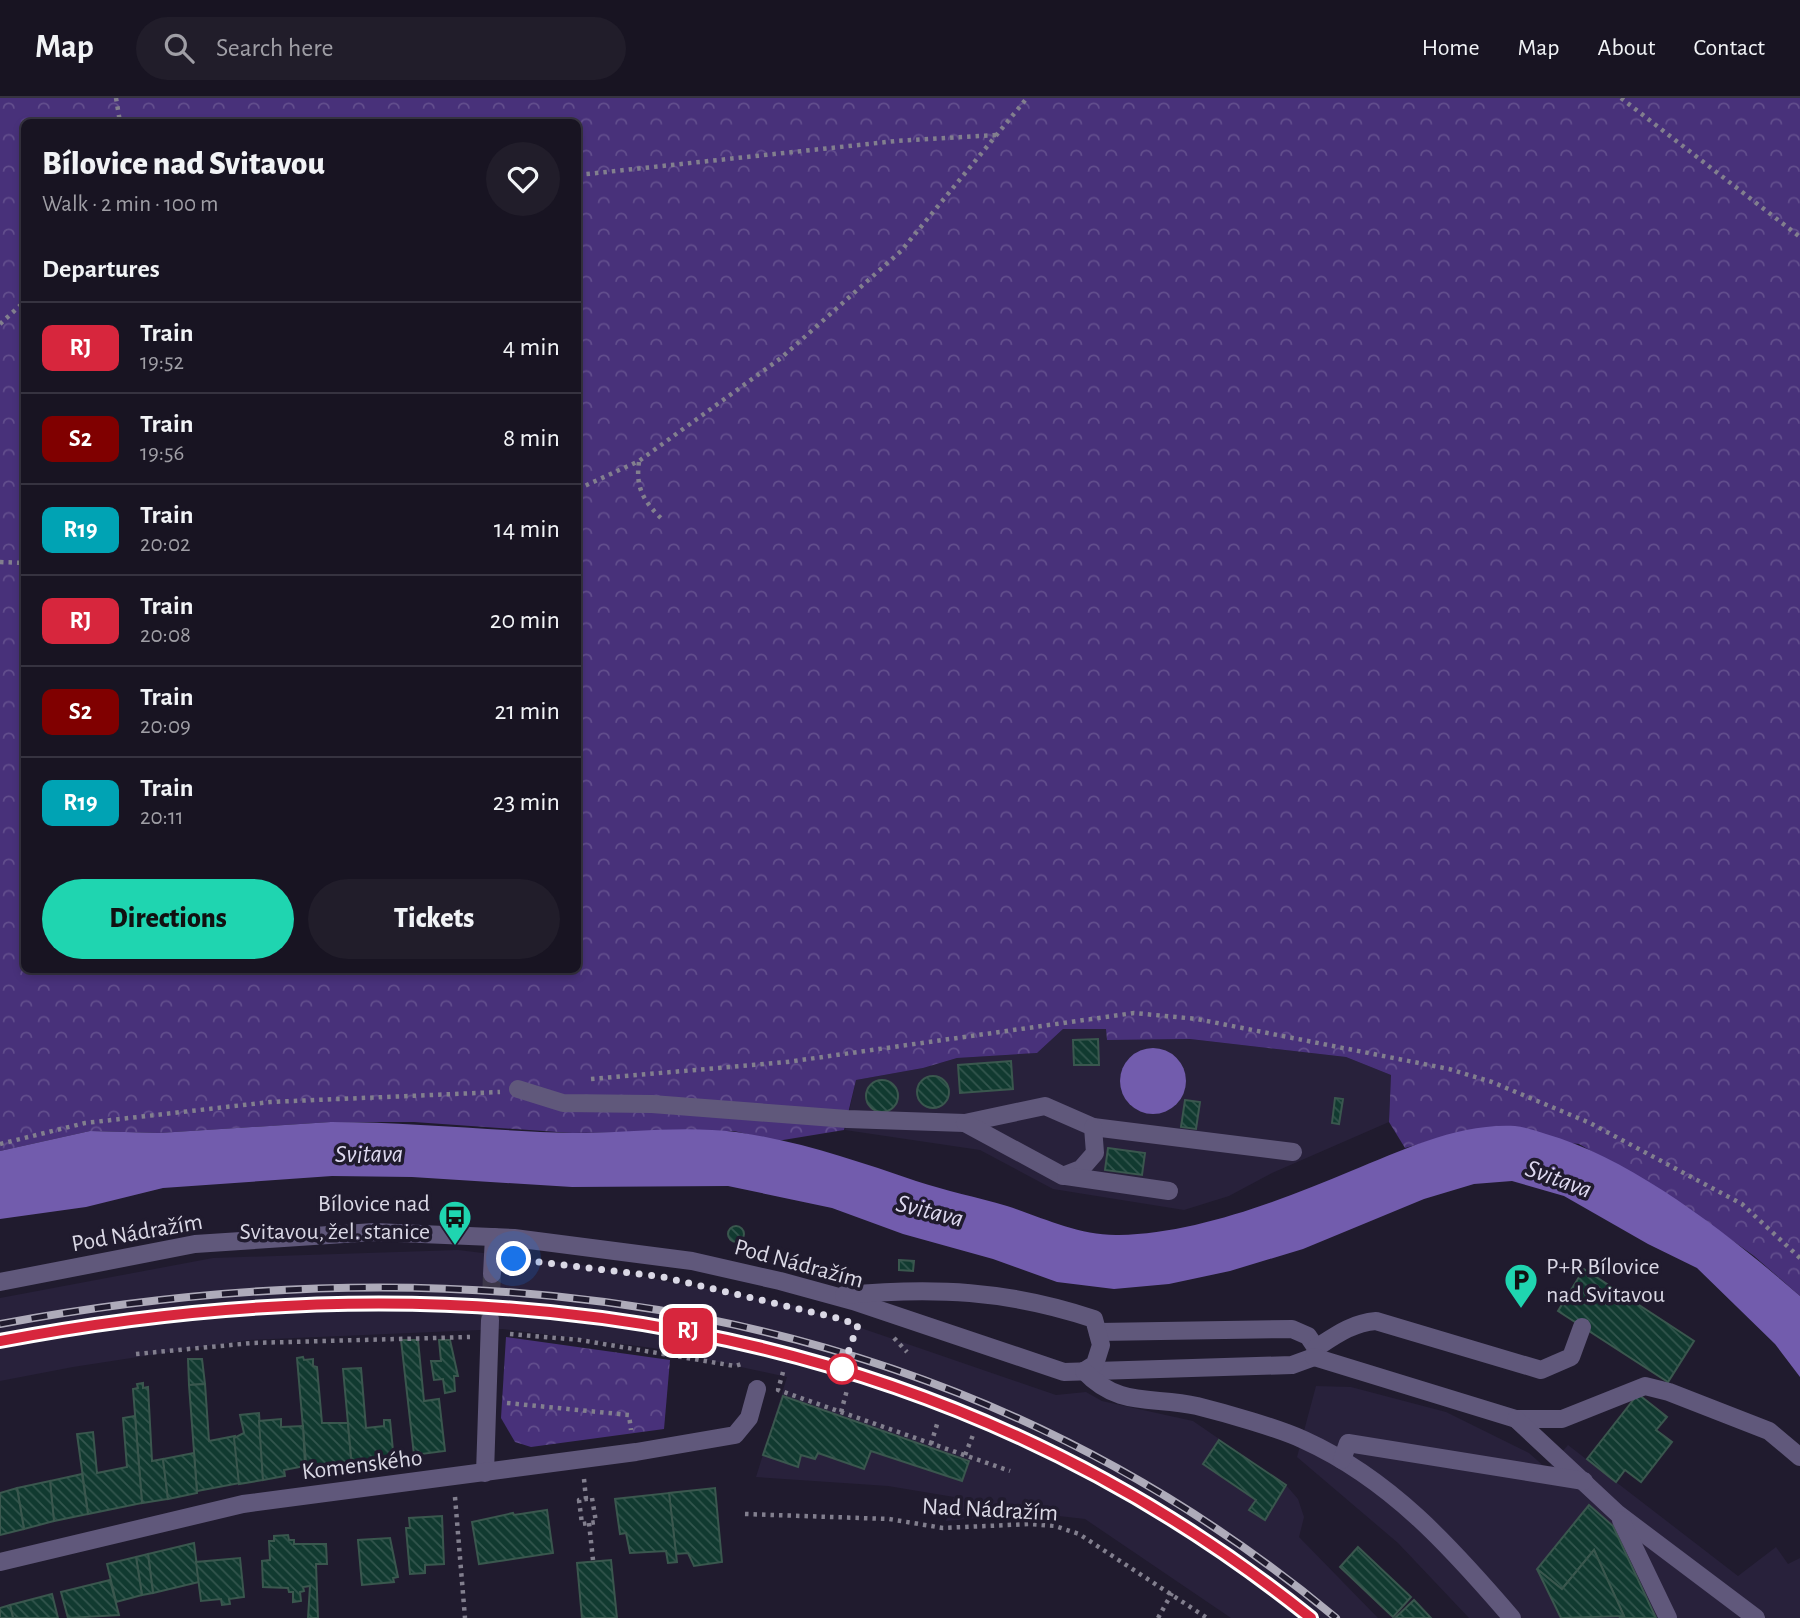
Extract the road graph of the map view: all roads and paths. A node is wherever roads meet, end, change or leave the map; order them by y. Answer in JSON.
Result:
{"nodes":[{"id":1,"x":116,"y":98,"type":"edge"},
{"id":2,"x":1027,"y":98,"type":"edge"},
{"id":3,"x":1621,"y":98,"type":"edge"},
{"id":4,"x":120,"y":119,"type":"edge"},
{"id":5,"x":999,"y":135,"type":"junction"},
{"id":6,"x":581,"y":175,"type":"edge"},
{"id":7,"x":1800,"y":237,"type":"edge"},
{"id":8,"x":21,"y":305,"type":"edge"},
{"id":9,"x":0,"y":324,"type":"edge"},
{"id":10,"x":639,"y":461,"type":"junction"},
{"id":11,"x":581,"y":488,"type":"edge"},
{"id":12,"x":664,"y":521,"type":"dead end"},
{"id":13,"x":0,"y":562,"type":"edge"},
{"id":14,"x":21,"y":563,"type":"edge"},
{"id":15,"x":580,"y":1080,"type":"dead end"},
{"id":16,"x":518,"y":1089,"type":"joint"},
{"id":17,"x":965,"y":1123,"type":"junction"},
{"id":18,"x":1093,"y":1126,"type":"junction"},
{"id":19,"x":0,"y":1144,"type":"edge"},
{"id":20,"x":1293,"y":1152,"type":"dead end"},
{"id":21,"x":1063,"y":1176,"type":"junction"},
{"id":22,"x":1169,"y":1191,"type":"dead end"},
{"id":23,"x":494,"y":1237,"type":"junction"},
{"id":24,"x":1800,"y":1258,"type":"edge"},
{"id":25,"x":492,"y":1274,"type":"tunnel mouth"},
{"id":26,"x":0,"y":1282,"type":"edge"},
{"id":27,"x":833,"y":1296,"type":"junction"},
{"id":28,"x":1582,"y":1327,"type":"dead end"},
{"id":29,"x":490,"y":1329,"type":"junction"},
{"id":30,"x":1098,"y":1332,"type":"junction"},
{"id":31,"x":1315,"y":1352,"type":"junction"},
{"id":32,"x":136,"y":1354,"type":"dead end"},
{"id":33,"x":745,"y":1363,"type":"dead end"},
{"id":34,"x":1084,"y":1371,"type":"junction"},
{"id":35,"x":783,"y":1372,"type":"dead end"},
{"id":36,"x":757,"y":1389,"type":"dead end"},
{"id":37,"x":847,"y":1390,"type":"dead end"},
{"id":38,"x":505,"y":1403,"type":"dead end"},
{"id":39,"x":841,"y":1412,"type":"junction"},
{"id":40,"x":1516,"y":1419,"type":"junction"},
{"id":41,"x":630,"y":1424,"type":"dead end"},
{"id":42,"x":934,"y":1424,"type":"dead end"},
{"id":43,"x":973,"y":1436,"type":"dead end"},
{"id":44,"x":931,"y":1444,"type":"junction"},
{"id":45,"x":965,"y":1455,"type":"junction"},
{"id":46,"x":1800,"y":1457,"type":"edge"},
{"id":47,"x":1342,"y":1460,"type":"junction"},
{"id":48,"x":582,"y":1470,"type":"dead end"},
{"id":49,"x":1010,"y":1471,"type":"dead end"},
{"id":50,"x":485,"y":1473,"type":"junction"},
{"id":51,"x":1584,"y":1481,"type":"junction"},
{"id":52,"x":454,"y":1487,"type":"dead end"},
{"id":53,"x":586,"y":1499,"type":"junction"},
{"id":54,"x":745,"y":1514,"type":"dead end"},
{"id":55,"x":1618,"y":1514,"type":"junction"},
{"id":56,"x":589,"y":1523,"type":"junction"},
{"id":57,"x":593,"y":1560,"type":"dead end"},
{"id":58,"x":0,"y":1562,"type":"edge"},
{"id":59,"x":1172,"y":1593,"type":"junction"},
{"id":60,"x":465,"y":1618,"type":"edge"},
{"id":61,"x":1158,"y":1618,"type":"edge"},
{"id":62,"x":1207,"y":1618,"type":"edge"},
{"id":63,"x":1512,"y":1618,"type":"edge"},
{"id":64,"x":1668,"y":1618,"type":"edge"},
{"id":65,"x":1756,"y":1618,"type":"edge"}],
"edges":[{"from":1,"to":4,"type":"path"},
{"from":2,"to":5,"type":"path"},
{"from":3,"to":7,"type":"path"},
{"from":5,"to":6,"type":"path"},
{"from":5,"to":10,"type":"path"},
{"from":8,"to":9,"type":"path"},
{"from":10,"to":11,"type":"path"},
{"from":10,"to":12,"type":"path"},
{"from":13,"to":14,"type":"path"},
{"from":15,"to":24,"type":"path"},
{"from":16,"to":17,"type":"street"},
{"from":16,"to":19,"type":"path"},
{"from":17,"to":18,"type":"street"},
{"from":17,"to":21,"type":"street"},
{"from":18,"to":20,"type":"street"},
{"from":18,"to":21,"type":"street"},
{"from":21,"to":22,"type":"street"},
{"from":23,"to":25,"type":"street"},
{"from":23,"to":26,"type":"street","name":"Pod Nádražím"},
{"from":23,"to":27,"type":"street","name":"Pod Nádražím"},
{"from":27,"to":30,"type":"street"},
{"from":27,"to":34,"type":"street","name":"Pod Nádražím"},
{"from":28,"to":31,"type":"street"},
{"from":29,"to":32,"type":"path"},
{"from":29,"to":33,"type":"path"},
{"from":29,"to":50,"type":"street"},
{"from":30,"to":31,"type":"street"},
{"from":30,"to":34,"type":"street"},
{"from":31,"to":34,"type":"street","name":"Pod Nádražím"},
{"from":31,"to":40,"type":"street"},
{"from":34,"to":47,"type":"street"},
{"from":35,"to":39,"type":"path"},
{"from":36,"to":50,"type":"street","name":"Komenského"},
{"from":37,"to":39,"type":"path"},
{"from":38,"to":41,"type":"path"},
{"from":39,"to":44,"type":"path"},
{"from":40,"to":46,"type":"street"},
{"from":40,"to":51,"type":"street"},
{"from":42,"to":44,"type":"path"},
{"from":43,"to":45,"type":"path"},
{"from":44,"to":45,"type":"path"},
{"from":45,"to":49,"type":"path"},
{"from":47,"to":51,"type":"street"},
{"from":47,"to":63,"type":"street"},
{"from":48,"to":53,"type":"path"},
{"from":50,"to":58,"type":"street","name":"Komenského"},
{"from":51,"to":55,"type":"street"},
{"from":52,"to":60,"type":"path"},
{"from":53,"to":56,"type":"path"},
{"from":53,"to":56,"type":"path"},
{"from":54,"to":59,"type":"path","name":"Nad Nádražím"},
{"from":55,"to":64,"type":"street"},
{"from":55,"to":65,"type":"street"},
{"from":56,"to":57,"type":"path"},
{"from":59,"to":61,"type":"path"},
{"from":59,"to":62,"type":"path","name":"Nad Nádražím"}]}
